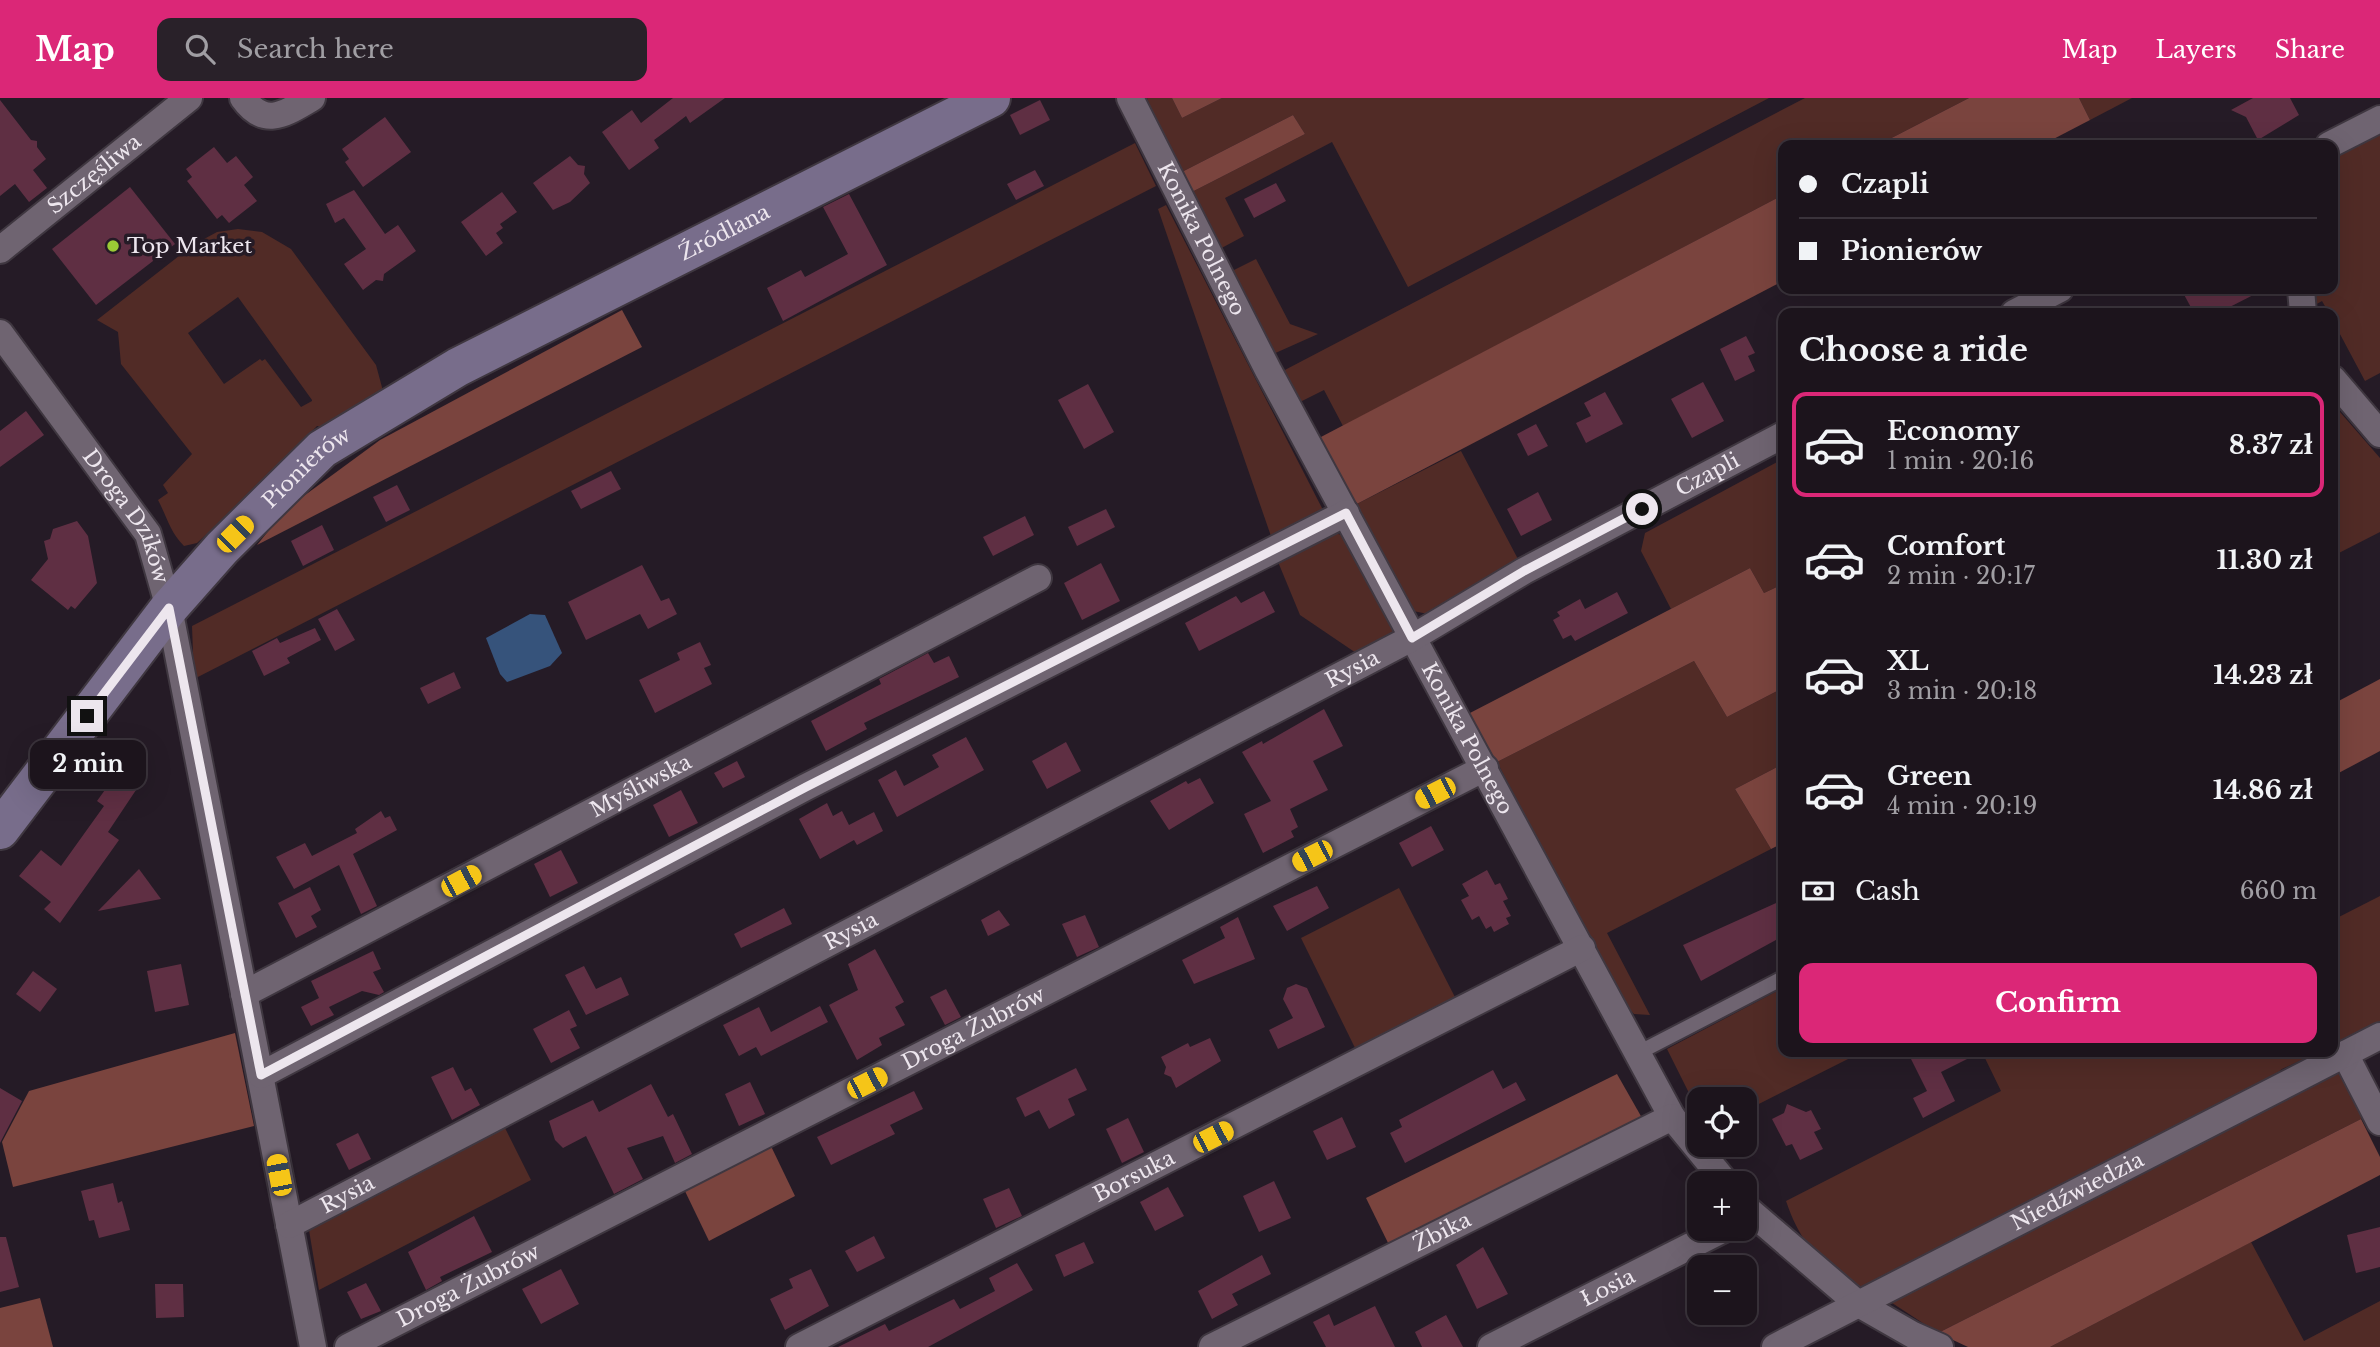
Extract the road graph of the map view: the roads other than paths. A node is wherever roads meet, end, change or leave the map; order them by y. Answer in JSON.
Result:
{"nodes":[{"id":1,"x":188,"y":98,"type":"edge"},
{"id":2,"x":243,"y":98,"type":"edge"},
{"id":3,"x":312,"y":98,"type":"edge"},
{"id":4,"x":1130,"y":98,"type":"edge"},
{"id":5,"x":974,"y":102,"type":"edge"},
{"id":6,"x":2380,"y":119,"type":"edge"},
{"id":7,"x":2338,"y":140,"type":"edge"},
{"id":8,"x":0,"y":250,"type":"edge"},
{"id":9,"x":2050,"y":294,"type":"edge"},
{"id":10,"x":2024,"y":308,"type":"edge"},
{"id":11,"x":0,"y":333,"type":"edge"},
{"id":12,"x":458,"y":367,"type":"joint"},
{"id":13,"x":2338,"y":385,"type":"edge"},
{"id":14,"x":2380,"y":434,"type":"edge"},
{"id":15,"x":1778,"y":438,"type":"edge"},
{"id":16,"x":1346,"y":513,"type":"junction"},
{"id":17,"x":1038,"y":578,"type":"dead end"},
{"id":18,"x":169,"y":608,"type":"junction"},
{"id":19,"x":1412,"y":638,"type":"junction"},
{"id":20,"x":1485,"y":768,"type":"junction"},
{"id":21,"x":0,"y":830,"type":"edge"},
{"id":22,"x":1582,"y":948,"type":"junction"},
{"id":23,"x":1778,"y":981,"type":"edge"},
{"id":24,"x":244,"y":994,"type":"junction"},
{"id":25,"x":2380,"y":1036,"type":"edge"},
{"id":26,"x":1638,"y":1053,"type":"junction"},
{"id":27,"x":2344,"y":1054,"type":"junction"},
{"id":28,"x":261,"y":1075,"type":"junction"},
{"id":29,"x":1672,"y":1117,"type":"junction"},
{"id":30,"x":2380,"y":1122,"type":"edge"},
{"id":31,"x":1716,"y":1171,"type":"edge"},
{"id":32,"x":1757,"y":1222,"type":"edge"},
{"id":33,"x":289,"y":1225,"type":"junction"},
{"id":34,"x":1700,"y":1241,"type":"edge"},
{"id":35,"x":1857,"y":1303,"type":"junction"},
{"id":36,"x":313,"y":1347,"type":"edge"},
{"id":37,"x":348,"y":1347,"type":"edge"},
{"id":38,"x":799,"y":1347,"type":"edge"},
{"id":39,"x":1212,"y":1347,"type":"edge"},
{"id":40,"x":1491,"y":1347,"type":"edge"},
{"id":41,"x":1775,"y":1347,"type":"edge"},
{"id":42,"x":1940,"y":1347,"type":"edge"}],
"edges":[{"from":1,"to":8,"type":"street","name":"Szczęśliwa"},
{"from":2,"to":3,"type":"street"},
{"from":4,"to":16,"type":"street","name":"Konika Polnego"},
{"from":5,"to":12,"type":"main road","name":"Źródlana"},
{"from":6,"to":7,"type":"street"},
{"from":9,"to":10,"type":"street"},
{"from":11,"to":18,"type":"street","name":"Droga Dzików"},
{"from":12,"to":18,"type":"main road","name":"Pionierów"},
{"from":13,"to":14,"type":"street"},
{"from":15,"to":19,"type":"street","name":"Czapli"},
{"from":16,"to":19,"type":"street","name":"Konika Polnego"},
{"from":16,"to":28,"type":"street"},
{"from":17,"to":24,"type":"street","name":"Myśliwska"},
{"from":18,"to":21,"type":"main road","name":"Pionierów"},
{"from":18,"to":24,"type":"street","name":"Droga Dzików"},
{"from":19,"to":20,"type":"street","name":"Konika Polnego"},
{"from":19,"to":33,"type":"street","name":"Rysia"},
{"from":20,"to":22,"type":"street","name":"Konika Polnego"},
{"from":20,"to":37,"type":"street","name":"Droga Żubrów"},
{"from":22,"to":26,"type":"street","name":"Konika Polnego"},
{"from":22,"to":38,"type":"street","name":"Borsuka"},
{"from":23,"to":26,"type":"lane"},
{"from":24,"to":28,"type":"street","name":"Droga Dzików"},
{"from":25,"to":27,"type":"street","name":"Niedźwiedzia"},
{"from":26,"to":29,"type":"street","name":"Konika Polnego"},
{"from":27,"to":30,"type":"street"},
{"from":27,"to":35,"type":"street","name":"Niedźwiedzia"},
{"from":28,"to":33,"type":"street","name":"Droga Dzików"},
{"from":29,"to":31,"type":"street","name":"Konika Polnego"},
{"from":29,"to":39,"type":"street","name":"Żbika"},
{"from":32,"to":35,"type":"street"},
{"from":33,"to":36,"type":"street","name":"Droga Dzików"},
{"from":34,"to":40,"type":"street","name":"Łosia"},
{"from":35,"to":41,"type":"street","name":"Niedźwiedzia"},
{"from":35,"to":42,"type":"street"}]}
